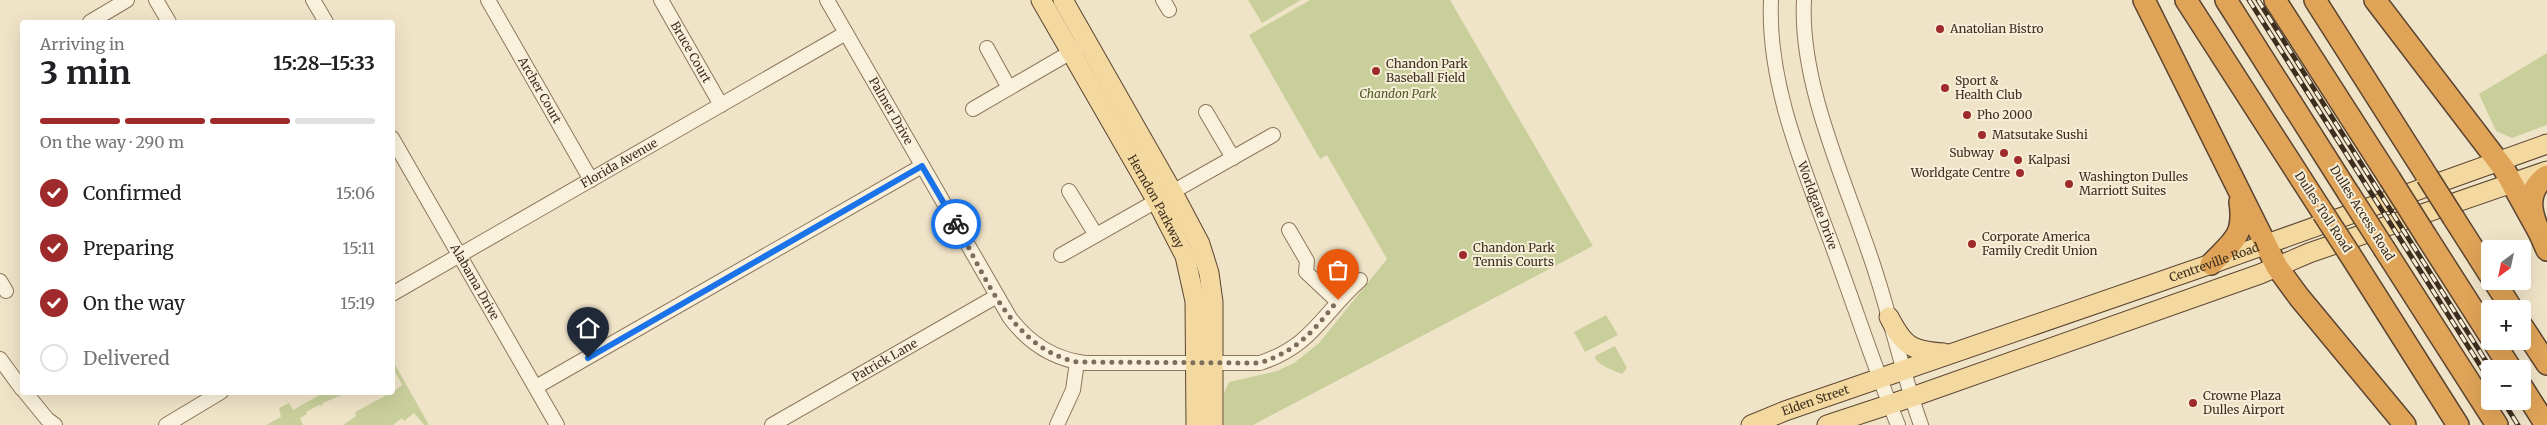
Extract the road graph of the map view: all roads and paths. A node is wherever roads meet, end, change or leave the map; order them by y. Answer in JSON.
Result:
{"nodes":[{"id":1,"x":127,"y":0,"type":"edge"},
{"id":2,"x":156,"y":0,"type":"edge"},
{"id":3,"x":313,"y":0,"type":"edge"},
{"id":4,"x":488,"y":0,"type":"edge"},
{"id":5,"x":661,"y":0,"type":"edge"},
{"id":6,"x":827,"y":0,"type":"edge"},
{"id":7,"x":1041,"y":0,"type":"edge"},
{"id":8,"x":1063,"y":0,"type":"edge"},
{"id":9,"x":1772,"y":0,"type":"edge"},
{"id":10,"x":1804,"y":0,"type":"edge"},
{"id":11,"x":2144,"y":0,"type":"edge"},
{"id":12,"x":2186,"y":0,"type":"edge"},
{"id":13,"x":2226,"y":0,"type":"edge"},
{"id":14,"x":2277,"y":0,"type":"edge"},
{"id":15,"x":2315,"y":0,"type":"edge"},
{"id":16,"x":2375,"y":0,"type":"edge"},
{"id":17,"x":93,"y":20,"type":"edge"},
{"id":18,"x":168,"y":20,"type":"edge"},
{"id":19,"x":325,"y":20,"type":"edge"},
{"id":20,"x":846,"y":33,"type":"junction"},
{"id":21,"x":1079,"y":47,"type":"junction"},
{"id":22,"x":987,"y":48,"type":"dead end"},
{"id":23,"x":1009,"y":88,"type":"junction"},
{"id":24,"x":721,"y":105,"type":"junction"},
{"id":25,"x":973,"y":109,"type":"dead end"},
{"id":26,"x":1206,"y":112,"type":"dead end"},
{"id":27,"x":1273,"y":135,"type":"dead end"},
{"id":28,"x":395,"y":143,"type":"edge"},
{"id":29,"x":2547,"y":144,"type":"edge"},
{"id":30,"x":1233,"y":158,"type":"junction"},
{"id":31,"x":2498,"y":161,"type":"junction"},
{"id":32,"x":922,"y":166,"type":"junction"},
{"id":33,"x":2547,"y":171,"type":"edge"},
{"id":34,"x":2547,"y":176,"type":"edge"},
{"id":35,"x":591,"y":180,"type":"junction"},
{"id":36,"x":2512,"y":182,"type":"junction"},
{"id":37,"x":1069,"y":191,"type":"dead end"},
{"id":38,"x":2238,"y":192,"type":"junction"},
{"id":39,"x":1165,"y":197,"type":"junction"},
{"id":40,"x":1289,"y":230,"type":"dead end"},
{"id":41,"x":1096,"y":236,"type":"junction"},
{"id":42,"x":2543,"y":242,"type":"edge"},
{"id":43,"x":2264,"y":244,"type":"junction"},
{"id":44,"x":460,"y":255,"type":"junction"},
{"id":45,"x":1061,"y":255,"type":"dead end"},
{"id":46,"x":2481,"y":261,"type":"edge"},
{"id":47,"x":2211,"y":264,"type":"junction"},
{"id":48,"x":2277,"y":267,"type":"junction"},
{"id":49,"x":1360,"y":280,"type":"dead end"},
{"id":50,"x":395,"y":292,"type":"edge"},
{"id":51,"x":997,"y":296,"type":"junction"},
{"id":52,"x":1338,"y":300,"type":"junction"},
{"id":53,"x":1888,"y":317,"type":"junction"},
{"id":54,"x":2481,"y":322,"type":"edge"},
{"id":55,"x":2531,"y":340,"type":"edge"},
{"id":56,"x":1950,"y":353,"type":"junction"},
{"id":57,"x":0,"y":359,"type":"edge"},
{"id":58,"x":1077,"y":362,"type":"junction"},
{"id":59,"x":1205,"y":364,"type":"junction"},
{"id":60,"x":2547,"y":364,"type":"edge"},
{"id":61,"x":1904,"y":370,"type":"junction"},
{"id":62,"x":1881,"y":378,"type":"junction"},
{"id":63,"x":20,"y":386,"type":"edge"},
{"id":64,"x":536,"y":387,"type":"junction"},
{"id":65,"x":27,"y":395,"type":"edge"},
{"id":66,"x":216,"y":395,"type":"edge"},
{"id":67,"x":1912,"y":397,"type":"junction"},
{"id":68,"x":2531,"y":402,"type":"edge"},
{"id":69,"x":1891,"y":404,"type":"junction"},
{"id":70,"x":55,"y":425,"type":"edge"},
{"id":71,"x":166,"y":425,"type":"edge"},
{"id":72,"x":557,"y":425,"type":"edge"},
{"id":73,"x":772,"y":425,"type":"edge"},
{"id":74,"x":1057,"y":425,"type":"edge"},
{"id":75,"x":1196,"y":425,"type":"edge"},
{"id":76,"x":1213,"y":425,"type":"edge"},
{"id":77,"x":1751,"y":425,"type":"edge"},
{"id":78,"x":1827,"y":425,"type":"edge"},
{"id":79,"x":1898,"y":425,"type":"edge"},
{"id":80,"x":1921,"y":425,"type":"edge"},
{"id":81,"x":2405,"y":425,"type":"edge"},
{"id":82,"x":2458,"y":425,"type":"edge"},
{"id":83,"x":2497,"y":425,"type":"edge"},
{"id":84,"x":2546,"y":425,"type":"edge"}],
"edges":[{"from":1,"to":17,"type":"street"},
{"from":2,"to":18,"type":"street"},
{"from":3,"to":19,"type":"street"},
{"from":4,"to":35,"type":"street","name":"Archer Court"},
{"from":5,"to":24,"type":"street","name":"Bruce Court"},
{"from":6,"to":20,"type":"street","name":"Palmer Drive"},
{"from":7,"to":21,"type":"main road","name":"Herndon Parkway"},
{"from":8,"to":21,"type":"main road","name":"Herndon Parkway"},
{"from":9,"to":62,"type":"street","name":"Worldgate Drive"},
{"from":10,"to":53,"type":"street"},
{"from":11,"to":38,"type":"highway"},
{"from":12,"to":82,"type":"highway","name":"Dulles Toll Road","bridge":true},
{"from":13,"to":83,"type":"highway","name":"Dulles Access Road","bridge":true},
{"from":14,"to":54,"type":"highway","bridge":true},
{"from":15,"to":46,"type":"highway","bridge":true},
{"from":16,"to":31,"type":"highway"},
{"from":20,"to":24,"type":"street","name":"Florida Avenue"},
{"from":20,"to":32,"type":"street","name":"Palmer Drive"},
{"from":21,"to":23,"type":"street"},
{"from":21,"to":39,"type":"main road","name":"Herndon Parkway"},
{"from":22,"to":23,"type":"street"},
{"from":23,"to":25,"type":"street"},
{"from":24,"to":35,"type":"street","name":"Florida Avenue"},
{"from":26,"to":30,"type":"street"},
{"from":27,"to":30,"type":"street"},
{"from":28,"to":44,"type":"street","name":"Alabama Drive"},
{"from":29,"to":31,"type":"main road","name":"Centreville Road"},
{"from":30,"to":39,"type":"street"},
{"from":31,"to":36,"type":"highway"},
{"from":31,"to":43,"type":"main road","name":"Centreville Road"},
{"from":32,"to":51,"type":"street","name":"Palmer Drive"},
{"from":32,"to":64,"type":"street"},
{"from":33,"to":36,"type":"main road"},
{"from":34,"to":42,"type":"highway"},
{"from":35,"to":44,"type":"street","name":"Florida Avenue"},
{"from":36,"to":42,"type":"highway"},
{"from":36,"to":48,"type":"main road"},
{"from":37,"to":41,"type":"street"},
{"from":38,"to":43,"type":"highway"},
{"from":38,"to":47,"type":"highway"},
{"from":39,"to":41,"type":"street"},
{"from":39,"to":59,"type":"main road","name":"Herndon Parkway"},
{"from":40,"to":52,"type":"street"},
{"from":41,"to":45,"type":"street"},
{"from":43,"to":47,"type":"main road","name":"Centreville Road"},
{"from":43,"to":48,"type":"highway"},
{"from":44,"to":50,"type":"street","name":"Florida Avenue"},
{"from":44,"to":64,"type":"street","name":"Alabama Drive"},
{"from":47,"to":56,"type":"main road","name":"Centreville Road"},
{"from":48,"to":67,"type":"main road"},
{"from":48,"to":81,"type":"highway"},
{"from":49,"to":52,"type":"street","name":"Palmer Drive"},
{"from":51,"to":58,"type":"street","name":"Palmer Drive"},
{"from":51,"to":73,"type":"street","name":"Patrick Lane"},
{"from":52,"to":59,"type":"street","name":"Palmer Drive"},
{"from":53,"to":56,"type":"main road"},
{"from":53,"to":61,"type":"street"},
{"from":55,"to":60,"type":"highway"},
{"from":56,"to":61,"type":"main road","name":"Centreville Road"},
{"from":57,"to":63,"type":"street"},
{"from":58,"to":59,"type":"street","name":"Palmer Drive"},
{"from":58,"to":74,"type":"street"},
{"from":59,"to":75,"type":"main road","name":"Herndon Parkway"},
{"from":59,"to":76,"type":"main road","name":"Herndon Parkway"},
{"from":61,"to":62,"type":"main road","name":"Centreville Road"},
{"from":61,"to":67,"type":"street"},
{"from":62,"to":69,"type":"street","name":"Worldgate Drive"},
{"from":62,"to":77,"type":"main road","name":"Elden Street"},
{"from":64,"to":72,"type":"street","name":"Alabama Drive"},
{"from":65,"to":70,"type":"street"},
{"from":66,"to":71,"type":"street"},
{"from":67,"to":69,"type":"main road"},
{"from":67,"to":80,"type":"street"},
{"from":68,"to":84,"type":"highway"},
{"from":69,"to":78,"type":"main road"},
{"from":69,"to":79,"type":"street","name":"Worldgate Drive"}]}
